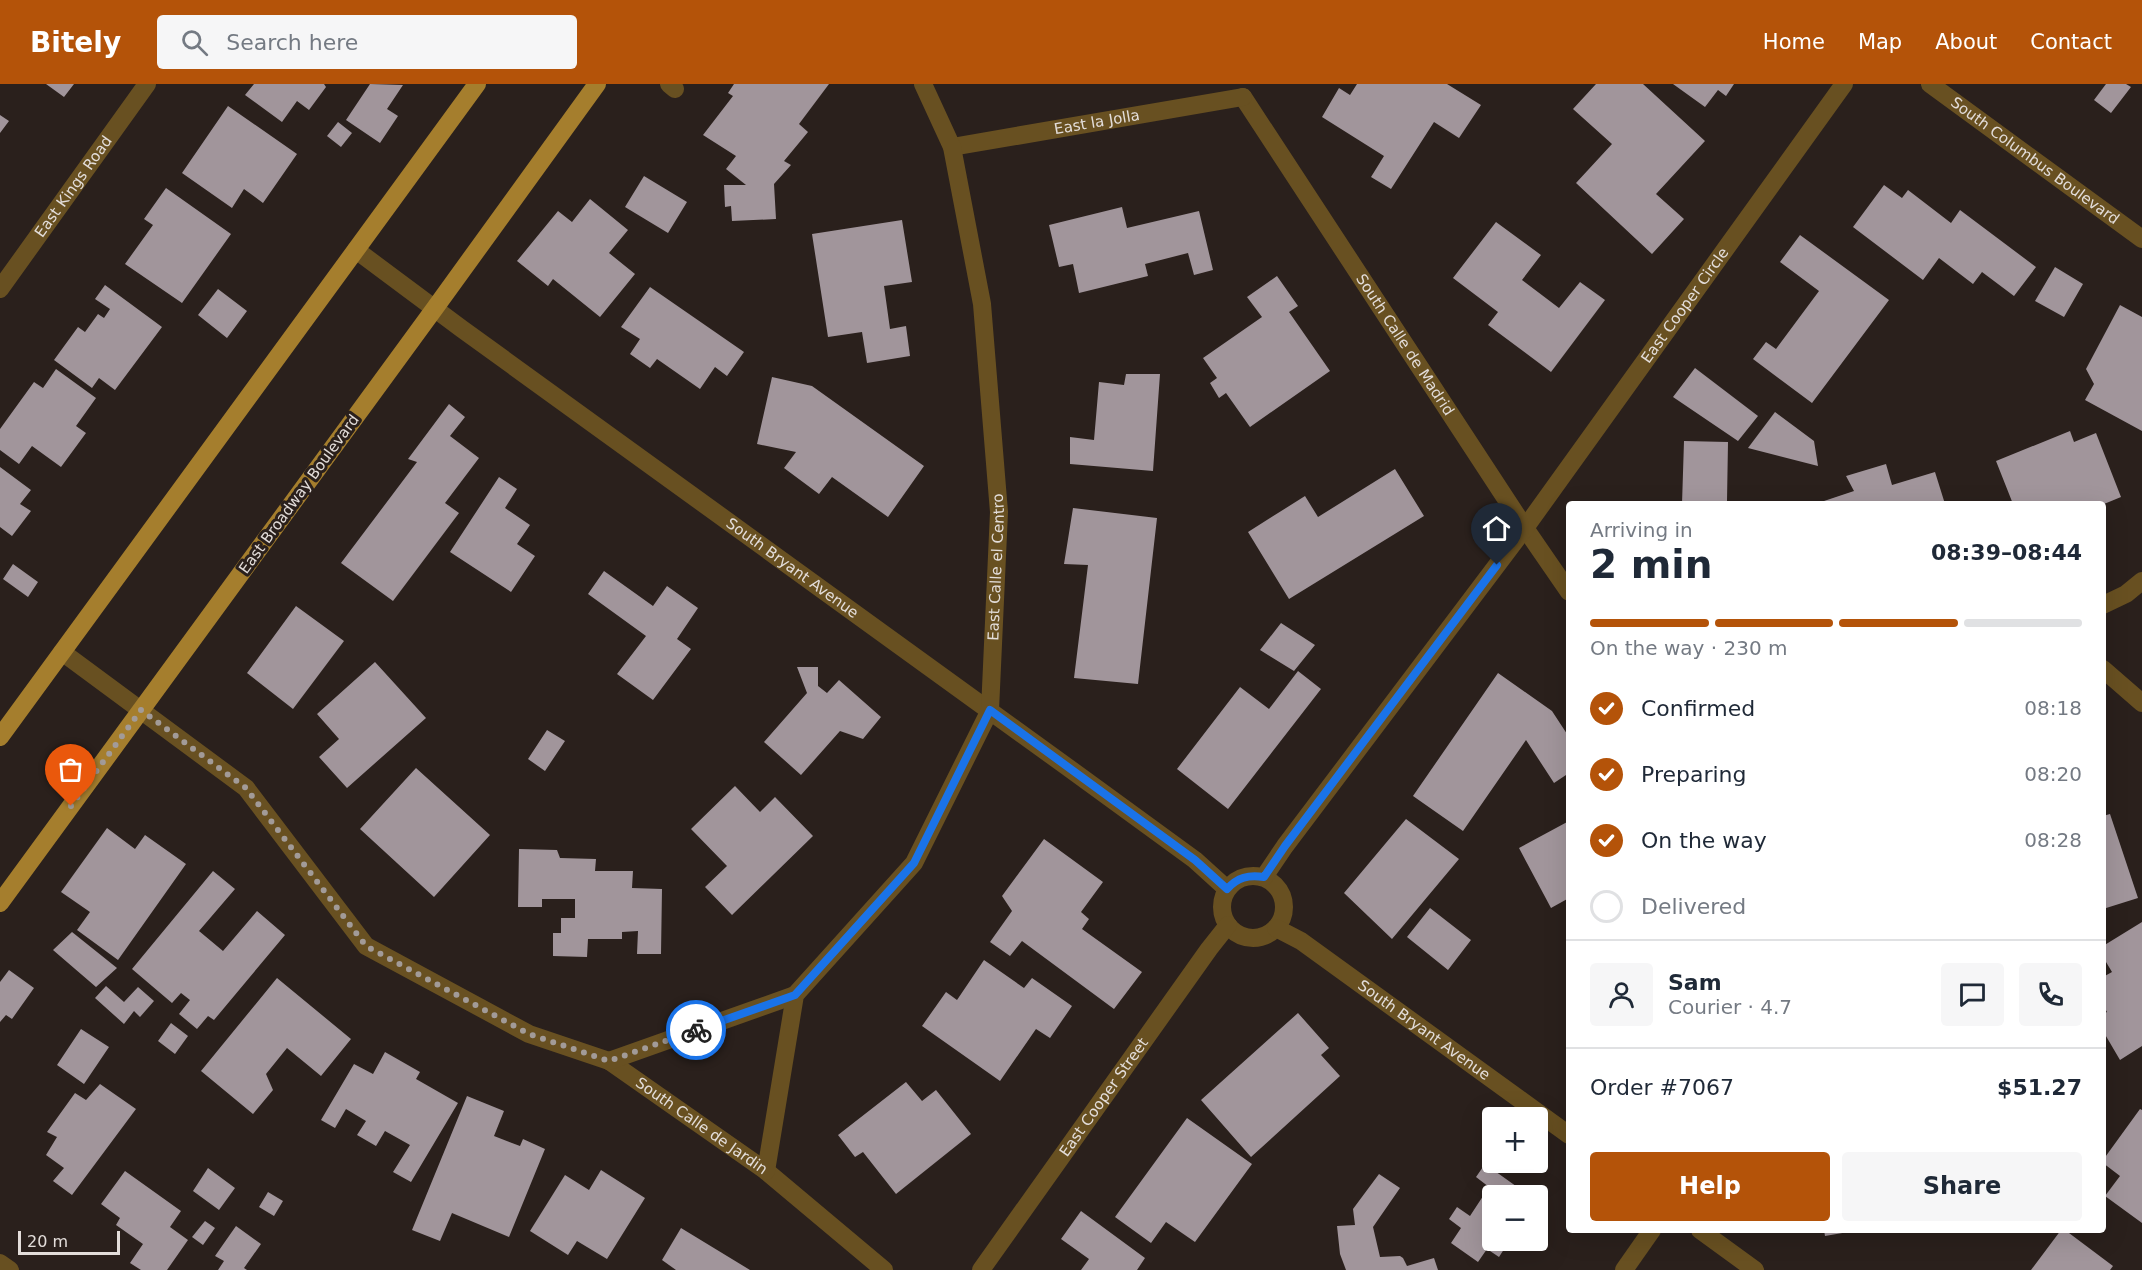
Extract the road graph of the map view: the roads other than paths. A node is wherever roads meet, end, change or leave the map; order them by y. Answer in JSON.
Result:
{"nodes":[{"id":1,"x":147,"y":84,"type":"edge"},
{"id":2,"x":477,"y":84,"type":"edge"},
{"id":3,"x":597,"y":84,"type":"edge"},
{"id":4,"x":923,"y":84,"type":"edge"},
{"id":5,"x":1844,"y":84,"type":"edge"},
{"id":6,"x":1930,"y":84,"type":"edge"},
{"id":7,"x":1246,"y":91,"type":"edge"},
{"id":8,"x":952,"y":147,"type":"junction"},
{"id":9,"x":2142,"y":239,"type":"edge"},
{"id":10,"x":356,"y":250,"type":"junction"},
{"id":11,"x":0,"y":289,"type":"edge"},
{"id":12,"x":435,"y":309,"type":"junction"},
{"id":13,"x":1525,"y":528,"type":"junction"},
{"id":14,"x":2142,"y":581,"type":"edge"},
{"id":15,"x":1566,"y":588,"type":"edge"},
{"id":16,"x":2106,"y":604,"type":"edge"},
{"id":17,"x":62,"y":652,"type":"junction"},
{"id":18,"x":2106,"y":672,"type":"edge"},
{"id":19,"x":2142,"y":703,"type":"edge"},
{"id":20,"x":141,"y":710,"type":"junction"},
{"id":21,"x":990,"y":710,"type":"junction"},
{"id":22,"x":0,"y":737,"type":"edge"},
{"id":23,"x":1264,"y":877,"type":"junction"},
{"id":24,"x":1227,"y":889,"type":"junction"},
{"id":25,"x":0,"y":903,"type":"edge"},
{"id":26,"x":1228,"y":925,"type":"junction"},
{"id":27,"x":1276,"y":928,"type":"junction"},
{"id":28,"x":795,"y":995,"type":"junction"},
{"id":29,"x":609,"y":1061,"type":"junction"},
{"id":30,"x":1566,"y":1133,"type":"edge"},
{"id":31,"x":766,"y":1171,"type":"junction"},
{"id":32,"x":1650,"y":1233,"type":"edge"},
{"id":33,"x":1704,"y":1233,"type":"edge"},
{"id":34,"x":0,"y":1263,"type":"edge"},
{"id":35,"x":10,"y":1270,"type":"edge"},
{"id":36,"x":884,"y":1270,"type":"edge"},
{"id":37,"x":981,"y":1270,"type":"edge"},
{"id":38,"x":1624,"y":1270,"type":"edge"},
{"id":39,"x":1755,"y":1270,"type":"edge"}],
"edges":[{"from":1,"to":11,"type":"street","name":"East Kings Road"},
{"from":2,"to":10,"type":"main road"},
{"from":3,"to":12,"type":"main road","name":"East Broadway Boulevard"},
{"from":4,"to":8,"type":"street","name":"East Calle el Centro"},
{"from":5,"to":13,"type":"street","name":"East Cooper Circle"},
{"from":6,"to":9,"type":"street","name":"South Columbus Boulevard"},
{"from":7,"to":8,"type":"street","name":"East la Jolla"},
{"from":7,"to":13,"type":"street","name":"South Calle de Madrid"},
{"from":8,"to":21,"type":"street","name":"East Calle el Centro"},
{"from":10,"to":12,"type":"street","name":"South Bryant Avenue"},
{"from":10,"to":17,"type":"main road"},
{"from":12,"to":20,"type":"main road","name":"East Broadway Boulevard"},
{"from":12,"to":21,"type":"street","name":"South Bryant Avenue"},
{"from":13,"to":15,"type":"street","name":"South Calle de Madrid"},
{"from":13,"to":23,"type":"street"},
{"from":14,"to":16,"type":"street"},
{"from":17,"to":20,"type":"street","name":"South Calle de Jardin"},
{"from":17,"to":22,"type":"main road"},
{"from":18,"to":19,"type":"street"},
{"from":20,"to":25,"type":"main road","name":"East Broadway Boulevard"},
{"from":20,"to":29,"type":"street","name":"South Calle de Jardin"},
{"from":21,"to":24,"type":"street","name":"South Bryant Avenue"},
{"from":21,"to":28,"type":"street","name":"East Calle el Centro"},
{"from":23,"to":24,"type":"street"},
{"from":23,"to":27,"type":"street"},
{"from":24,"to":26,"type":"street"},
{"from":26,"to":27,"type":"street"},
{"from":26,"to":37,"type":"street","name":"East Cooper Street"},
{"from":27,"to":30,"type":"street","name":"South Bryant Avenue"},
{"from":28,"to":29,"type":"street","name":"East Calle el Centro"},
{"from":28,"to":31,"type":"street"},
{"from":29,"to":31,"type":"street","name":"South Calle de Jardin"},
{"from":31,"to":36,"type":"street","name":"South Calle de Jardin"},
{"from":32,"to":38,"type":"street"},
{"from":33,"to":39,"type":"street"},
{"from":34,"to":35,"type":"street"}]}
